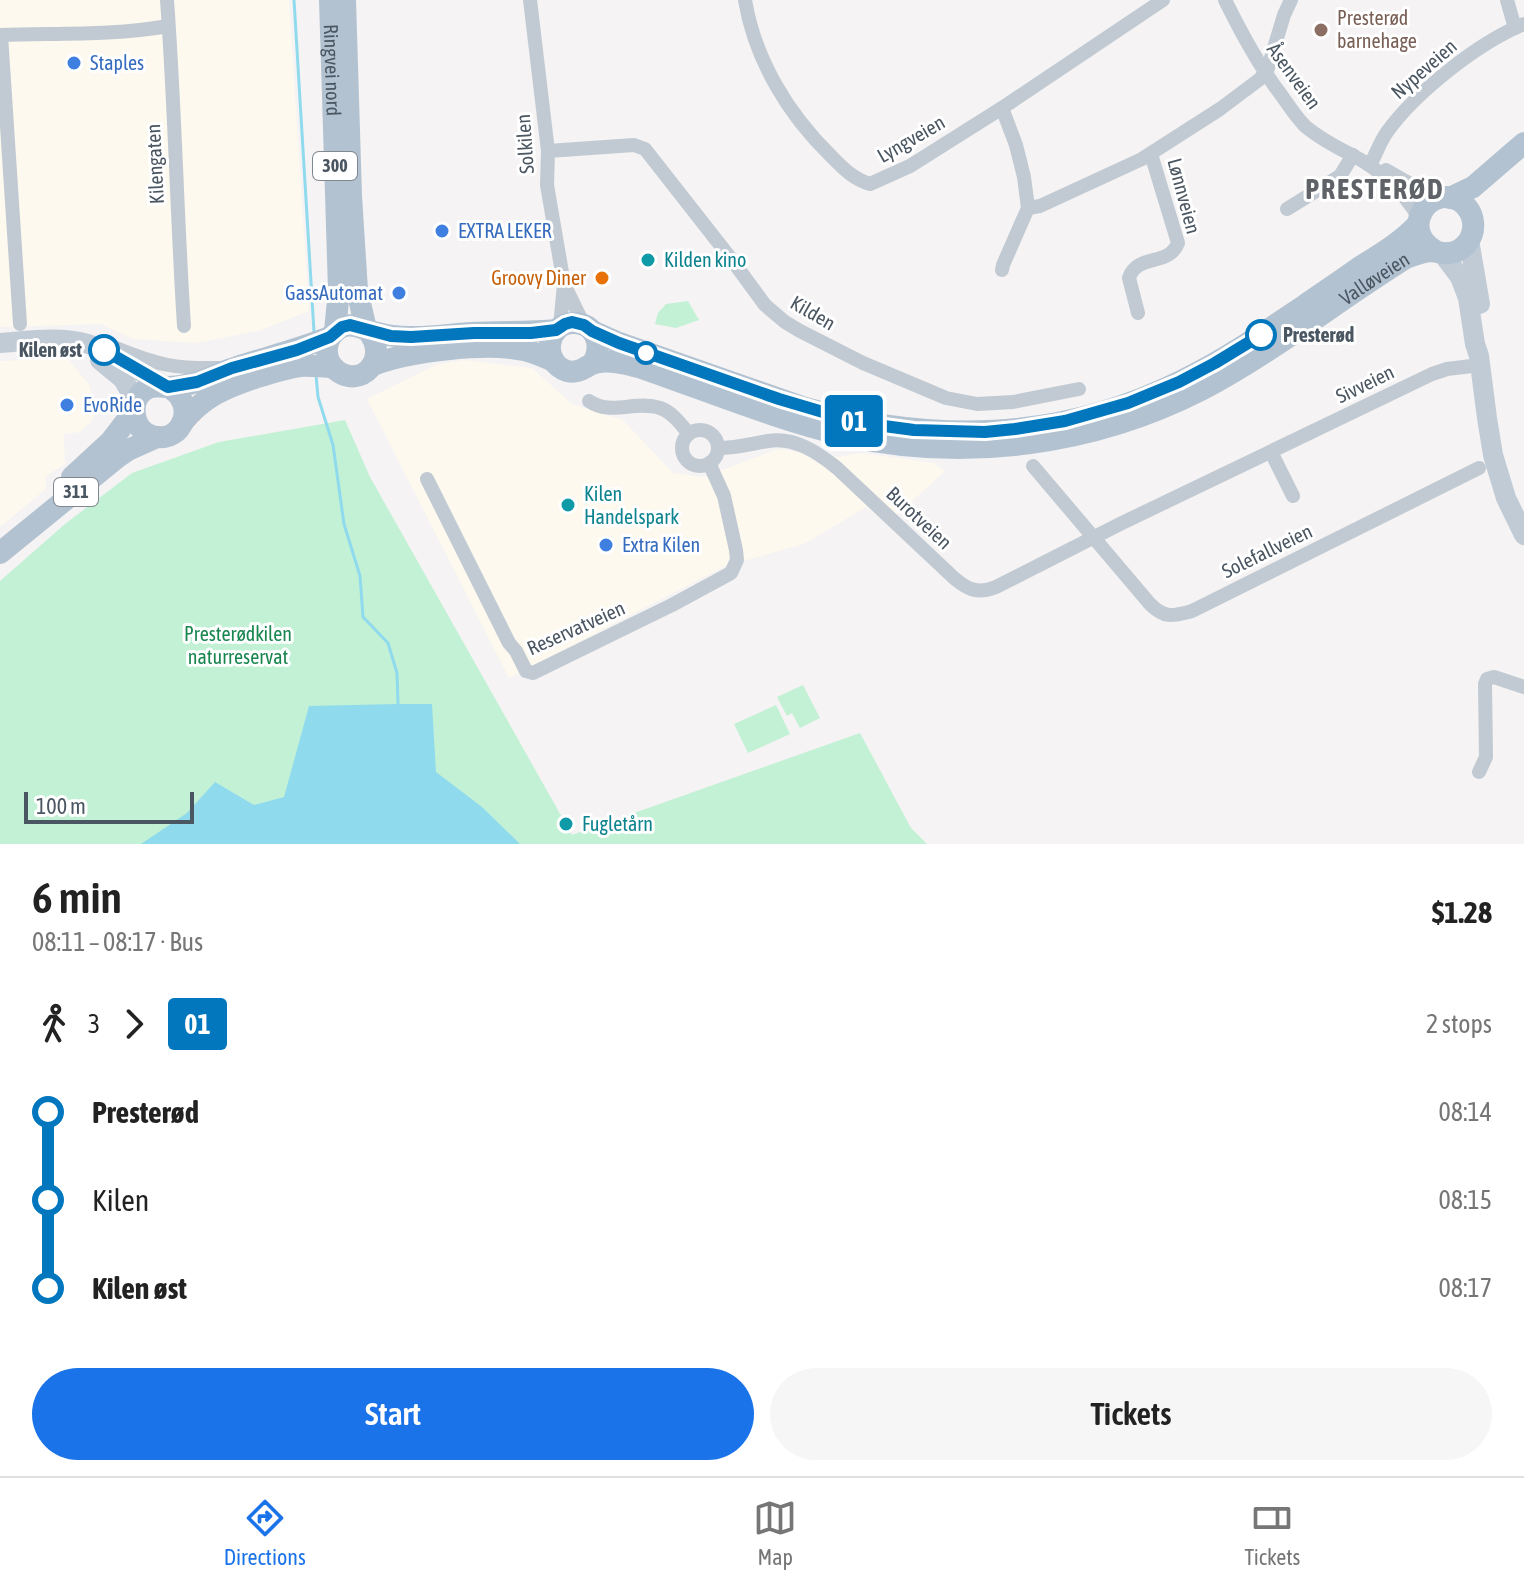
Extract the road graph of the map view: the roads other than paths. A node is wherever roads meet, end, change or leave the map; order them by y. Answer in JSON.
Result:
{"nodes":[{"id":1,"x":167,"y":0,"type":"edge"},
{"id":2,"x":330,"y":0,"type":"edge"},
{"id":3,"x":345,"y":0,"type":"edge"},
{"id":4,"x":530,"y":0,"type":"edge"},
{"id":5,"x":745,"y":0,"type":"edge"},
{"id":6,"x":1163,"y":0,"type":"edge"},
{"id":7,"x":1225,"y":0,"type":"edge"},
{"id":8,"x":1291,"y":0,"type":"edge"},
{"id":9,"x":1507,"y":0,"type":"edge"},
{"id":10,"x":168,"y":26,"type":"junction"},
{"id":11,"x":1519,"y":26,"type":"edge"},
{"id":12,"x":0,"y":35,"type":"edge"},
{"id":13,"x":1265,"y":74,"type":"junction"},
{"id":14,"x":1002,"y":108,"type":"junction"},
{"id":15,"x":1524,"y":143,"type":"edge"},
{"id":16,"x":548,"y":151,"type":"junction"},
{"id":17,"x":1151,"y":154,"type":"junction"},
{"id":18,"x":1353,"y":155,"type":"junction"},
{"id":19,"x":1524,"y":157,"type":"edge"},
{"id":20,"x":1370,"y":165,"type":"junction"},
{"id":21,"x":1443,"y":199,"type":"junction"},
{"id":22,"x":1028,"y":208,"type":"junction"},
{"id":23,"x":1287,"y":209,"type":"dead end"},
{"id":24,"x":1419,"y":221,"type":"junction"},
{"id":25,"x":1471,"y":230,"type":"junction"},
{"id":26,"x":1438,"y":252,"type":"junction"},
{"id":27,"x":1002,"y":270,"type":"dead end"},
{"id":28,"x":564,"y":284,"type":"junction"},
{"id":29,"x":1138,"y":313,"type":"dead end"},
{"id":30,"x":20,"y":324,"type":"dead end"},
{"id":31,"x":184,"y":326,"type":"dead end"},
{"id":32,"x":558,"y":328,"type":"junction"},
{"id":33,"x":588,"y":328,"type":"junction"},
{"id":34,"x":367,"y":330,"type":"junction"},
{"id":35,"x":53,"y":340,"type":"junction"},
{"id":36,"x":0,"y":343,"type":"edge"},
{"id":37,"x":0,"y":351,"type":"edge"},
{"id":38,"x":322,"y":351,"type":"junction"},
{"id":39,"x":554,"y":361,"type":"junction"},
{"id":40,"x":1480,"y":361,"type":"junction"},
{"id":41,"x":593,"y":363,"type":"junction"},
{"id":42,"x":373,"y":365,"type":"junction"},
{"id":43,"x":232,"y":368,"type":"junction"},
{"id":44,"x":166,"y":387,"type":"junction"},
{"id":45,"x":1079,"y":389,"type":"dead end"},
{"id":46,"x":589,"y":401,"type":"dead end"},
{"id":47,"x":135,"y":407,"type":"junction"},
{"id":48,"x":182,"y":423,"type":"junction"},
{"id":49,"x":689,"y":434,"type":"junction"},
{"id":50,"x":157,"y":437,"type":"junction"},
{"id":51,"x":718,"y":448,"type":"junction"},
{"id":52,"x":1271,"y":452,"type":"junction"},
{"id":53,"x":709,"y":463,"type":"junction"},
{"id":54,"x":1033,"y":466,"type":"dead end"},
{"id":55,"x":1479,"y":468,"type":"dead end"},
{"id":56,"x":427,"y":479,"type":"dead end"},
{"id":57,"x":1293,"y":496,"type":"dead end"},
{"id":58,"x":1523,"y":533,"type":"edge"},
{"id":59,"x":1093,"y":538,"type":"junction"},
{"id":60,"x":0,"y":543,"type":"edge"},
{"id":61,"x":0,"y":553,"type":"edge"},
{"id":62,"x":1524,"y":687,"type":"edge"},
{"id":63,"x":1479,"y":772,"type":"dead end"}],
"edges":[{"from":1,"to":10,"type":"street","name":"Kilengaten"},
{"from":2,"to":38,"type":"main road","name":"Ringvei nord","number":"300"},
{"from":3,"to":34,"type":"main road","name":"Ringvei nord","number":"300"},
{"from":4,"to":16,"type":"street","name":"Solkilen"},
{"from":5,"to":14,"type":"street","name":"Lyngveien"},
{"from":6,"to":14,"type":"street","name":"Lyngveien"},
{"from":7,"to":13,"type":"street","name":"Åsenveien"},
{"from":8,"to":13,"type":"street"},
{"from":9,"to":11,"type":"street"},
{"from":10,"to":12,"type":"street"},
{"from":10,"to":31,"type":"street","name":"Kilengaten"},
{"from":11,"to":20,"type":"street","name":"Nypeveien"},
{"from":12,"to":30,"type":"street"},
{"from":13,"to":17,"type":"street","name":"Lønnveien"},
{"from":13,"to":18,"type":"street","name":"Åsenveien"},
{"from":14,"to":22,"type":"street"},
{"from":15,"to":21,"type":"main road","number":"311"},
{"from":16,"to":28,"type":"street","name":"Solkilen"},
{"from":16,"to":45,"type":"street","name":"Kilden"},
{"from":17,"to":22,"type":"street","name":"Lønnveien"},
{"from":17,"to":29,"type":"street","name":"Lønnveien"},
{"from":18,"to":20,"type":"street","name":"Åsenveien"},
{"from":18,"to":23,"type":"street"},
{"from":19,"to":25,"type":"main road"},
{"from":20,"to":21,"type":"street","name":"Åsenveien"},
{"from":20,"to":24,"type":"street","name":"Åsenveien"},
{"from":21,"to":24,"type":"main road","number":"311"},
{"from":21,"to":25,"type":"main road"},
{"from":22,"to":27,"type":"street"},
{"from":24,"to":26,"type":"main road"},
{"from":24,"to":33,"type":"main road","name":"Valløveien","number":"311"},
{"from":25,"to":26,"type":"main road","number":"311"},
{"from":25,"to":40,"type":"main road"},
{"from":26,"to":40,"type":"main road"},
{"from":26,"to":41,"type":"main road","name":"Valløveien","number":"311"},
{"from":28,"to":32,"type":"street","name":"Solkilen"},
{"from":28,"to":33,"type":"street","name":"Solkilen"},
{"from":32,"to":33,"type":"main road","name":"Valløveien","number":"311"},
{"from":32,"to":34,"type":"main road","name":"Valløveien","number":"311"},
{"from":32,"to":39,"type":"main road"},
{"from":33,"to":41,"type":"main road"},
{"from":34,"to":38,"type":"main road","name":"Valløveien","number":"311"},
{"from":34,"to":42,"type":"main road"},
{"from":35,"to":36,"type":"main road"},
{"from":35,"to":43,"type":"street"},
{"from":35,"to":44,"type":"main road"},
{"from":37,"to":47,"type":"main road"},
{"from":38,"to":42,"type":"main road","name":"Valløveien","number":"311"},
{"from":38,"to":43,"type":"main road"},
{"from":38,"to":48,"type":"main road","name":"Valløveien","number":"311"},
{"from":39,"to":41,"type":"main road","name":"Valløveien","number":"311"},
{"from":39,"to":42,"type":"main road","name":"Valløveien","number":"311"},
{"from":40,"to":52,"type":"street","name":"Sivveien"},
{"from":40,"to":58,"type":"main road"},
{"from":43,"to":44,"type":"main road"},
{"from":44,"to":47,"type":"main road","number":"311"},
{"from":44,"to":48,"type":"main road"},
{"from":46,"to":49,"type":"street"},
{"from":47,"to":50,"type":"main road"},
{"from":47,"to":60,"type":"main road","number":"311"},
{"from":48,"to":50,"type":"main road","number":"311"},
{"from":49,"to":51,"type":"street"},
{"from":49,"to":53,"type":"street"},
{"from":50,"to":61,"type":"main road","number":"311"},
{"from":51,"to":53,"type":"street"},
{"from":51,"to":59,"type":"street","name":"Burotveien"},
{"from":52,"to":57,"type":"street"},
{"from":52,"to":59,"type":"street","name":"Sivveien"},
{"from":53,"to":56,"type":"street","name":"Reservatveien"},
{"from":54,"to":59,"type":"street","name":"Solefallveien"},
{"from":55,"to":59,"type":"street","name":"Solefallveien"},
{"from":62,"to":63,"type":"street"}]}
